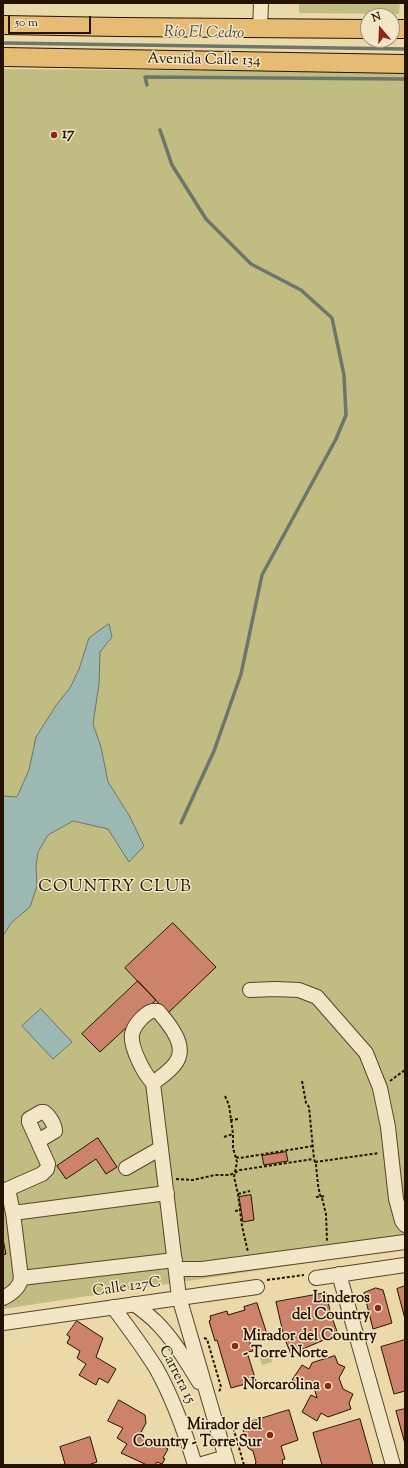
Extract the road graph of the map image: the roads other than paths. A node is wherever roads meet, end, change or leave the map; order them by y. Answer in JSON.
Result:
{"nodes":[{"id":1,"x":260,"y":3,"type":"edge"},
{"id":2,"x":3,"y":25,"type":"edge"},
{"id":3,"x":260,"y":28,"type":"junction"},
{"id":4,"x":360,"y":29,"type":"edge"},
{"id":5,"x":3,"y":57,"type":"edge"},
{"id":6,"x":405,"y":64,"type":"edge"},
{"id":7,"x":250,"y":990,"type":"dead end"},
{"id":8,"x":153,"y":1083,"type":"junction"},
{"id":9,"x":38,"y":1141,"type":"dead end"},
{"id":10,"x":161,"y":1148,"type":"junction"},
{"id":11,"x":126,"y":1168,"type":"dead end"},
{"id":12,"x":166,"y":1187,"type":"junction"},
{"id":13,"x":5,"y":1189,"type":"edge"},
{"id":14,"x":13,"y":1213,"type":"junction"},
{"id":15,"x":405,"y":1225,"type":"edge"},
{"id":16,"x":405,"y":1242,"type":"edge"},
{"id":17,"x":175,"y":1264,"type":"junction"},
{"id":18,"x":405,"y":1265,"type":"edge"},
{"id":19,"x":339,"y":1274,"type":"junction"},
{"id":20,"x":313,"y":1277,"type":"road end"},
{"id":21,"x":21,"y":1278,"type":"junction"},
{"id":22,"x":261,"y":1284,"type":"road end"},
{"id":23,"x":179,"y":1297,"type":"junction"},
{"id":24,"x":3,"y":1298,"type":"edge"},
{"id":25,"x":134,"y":1304,"type":"junction"},
{"id":26,"x":113,"y":1307,"type":"junction"},
{"id":27,"x":3,"y":1323,"type":"edge"},
{"id":28,"x":208,"y":1398,"type":"junction"},
{"id":29,"x":227,"y":1461,"type":"edge"},
{"id":30,"x":195,"y":1465,"type":"edge"},
{"id":31,"x":199,"y":1465,"type":"edge"},
{"id":32,"x":393,"y":1465,"type":"edge"}],
"edges":[{"from":1,"to":3,"type":"street"},
{"from":2,"to":3,"type":"main road"},
{"from":3,"to":4,"type":"main road"},
{"from":5,"to":6,"type":"main road","name":"Avenida Calle 134"},
{"from":7,"to":15,"type":"street"},
{"from":8,"to":8,"type":"street"},
{"from":8,"to":10,"type":"street","name":"Carrera 15"},
{"from":9,"to":13,"type":"street"},
{"from":10,"to":11,"type":"street"},
{"from":10,"to":12,"type":"street","name":"Carrera 15"},
{"from":12,"to":14,"type":"street"},
{"from":12,"to":17,"type":"street","name":"Carrera 15"},
{"from":13,"to":14,"type":"street"},
{"from":14,"to":21,"type":"street"},
{"from":16,"to":17,"type":"street"},
{"from":17,"to":21,"type":"street"},
{"from":17,"to":23,"type":"street","name":"Carrera 15"},
{"from":18,"to":19,"type":"street"},
{"from":19,"to":20,"type":"street"},
{"from":19,"to":32,"type":"street"},
{"from":21,"to":24,"type":"street"},
{"from":22,"to":23,"type":"street","name":"Calle 127C"},
{"from":23,"to":25,"type":"street","name":"Calle 127C"},
{"from":23,"to":28,"type":"street","name":"Carrera 15"},
{"from":25,"to":26,"type":"street","name":"Calle 127C"},
{"from":25,"to":28,"type":"street","name":"Carrera 15"},
{"from":26,"to":27,"type":"street","name":"Calle 127C"},
{"from":26,"to":30,"type":"street","name":"Carrera 15"},
{"from":28,"to":29,"type":"street","name":"Carrera 15"},
{"from":29,"to":31,"type":"street","name":"Carrera 15"}]}
